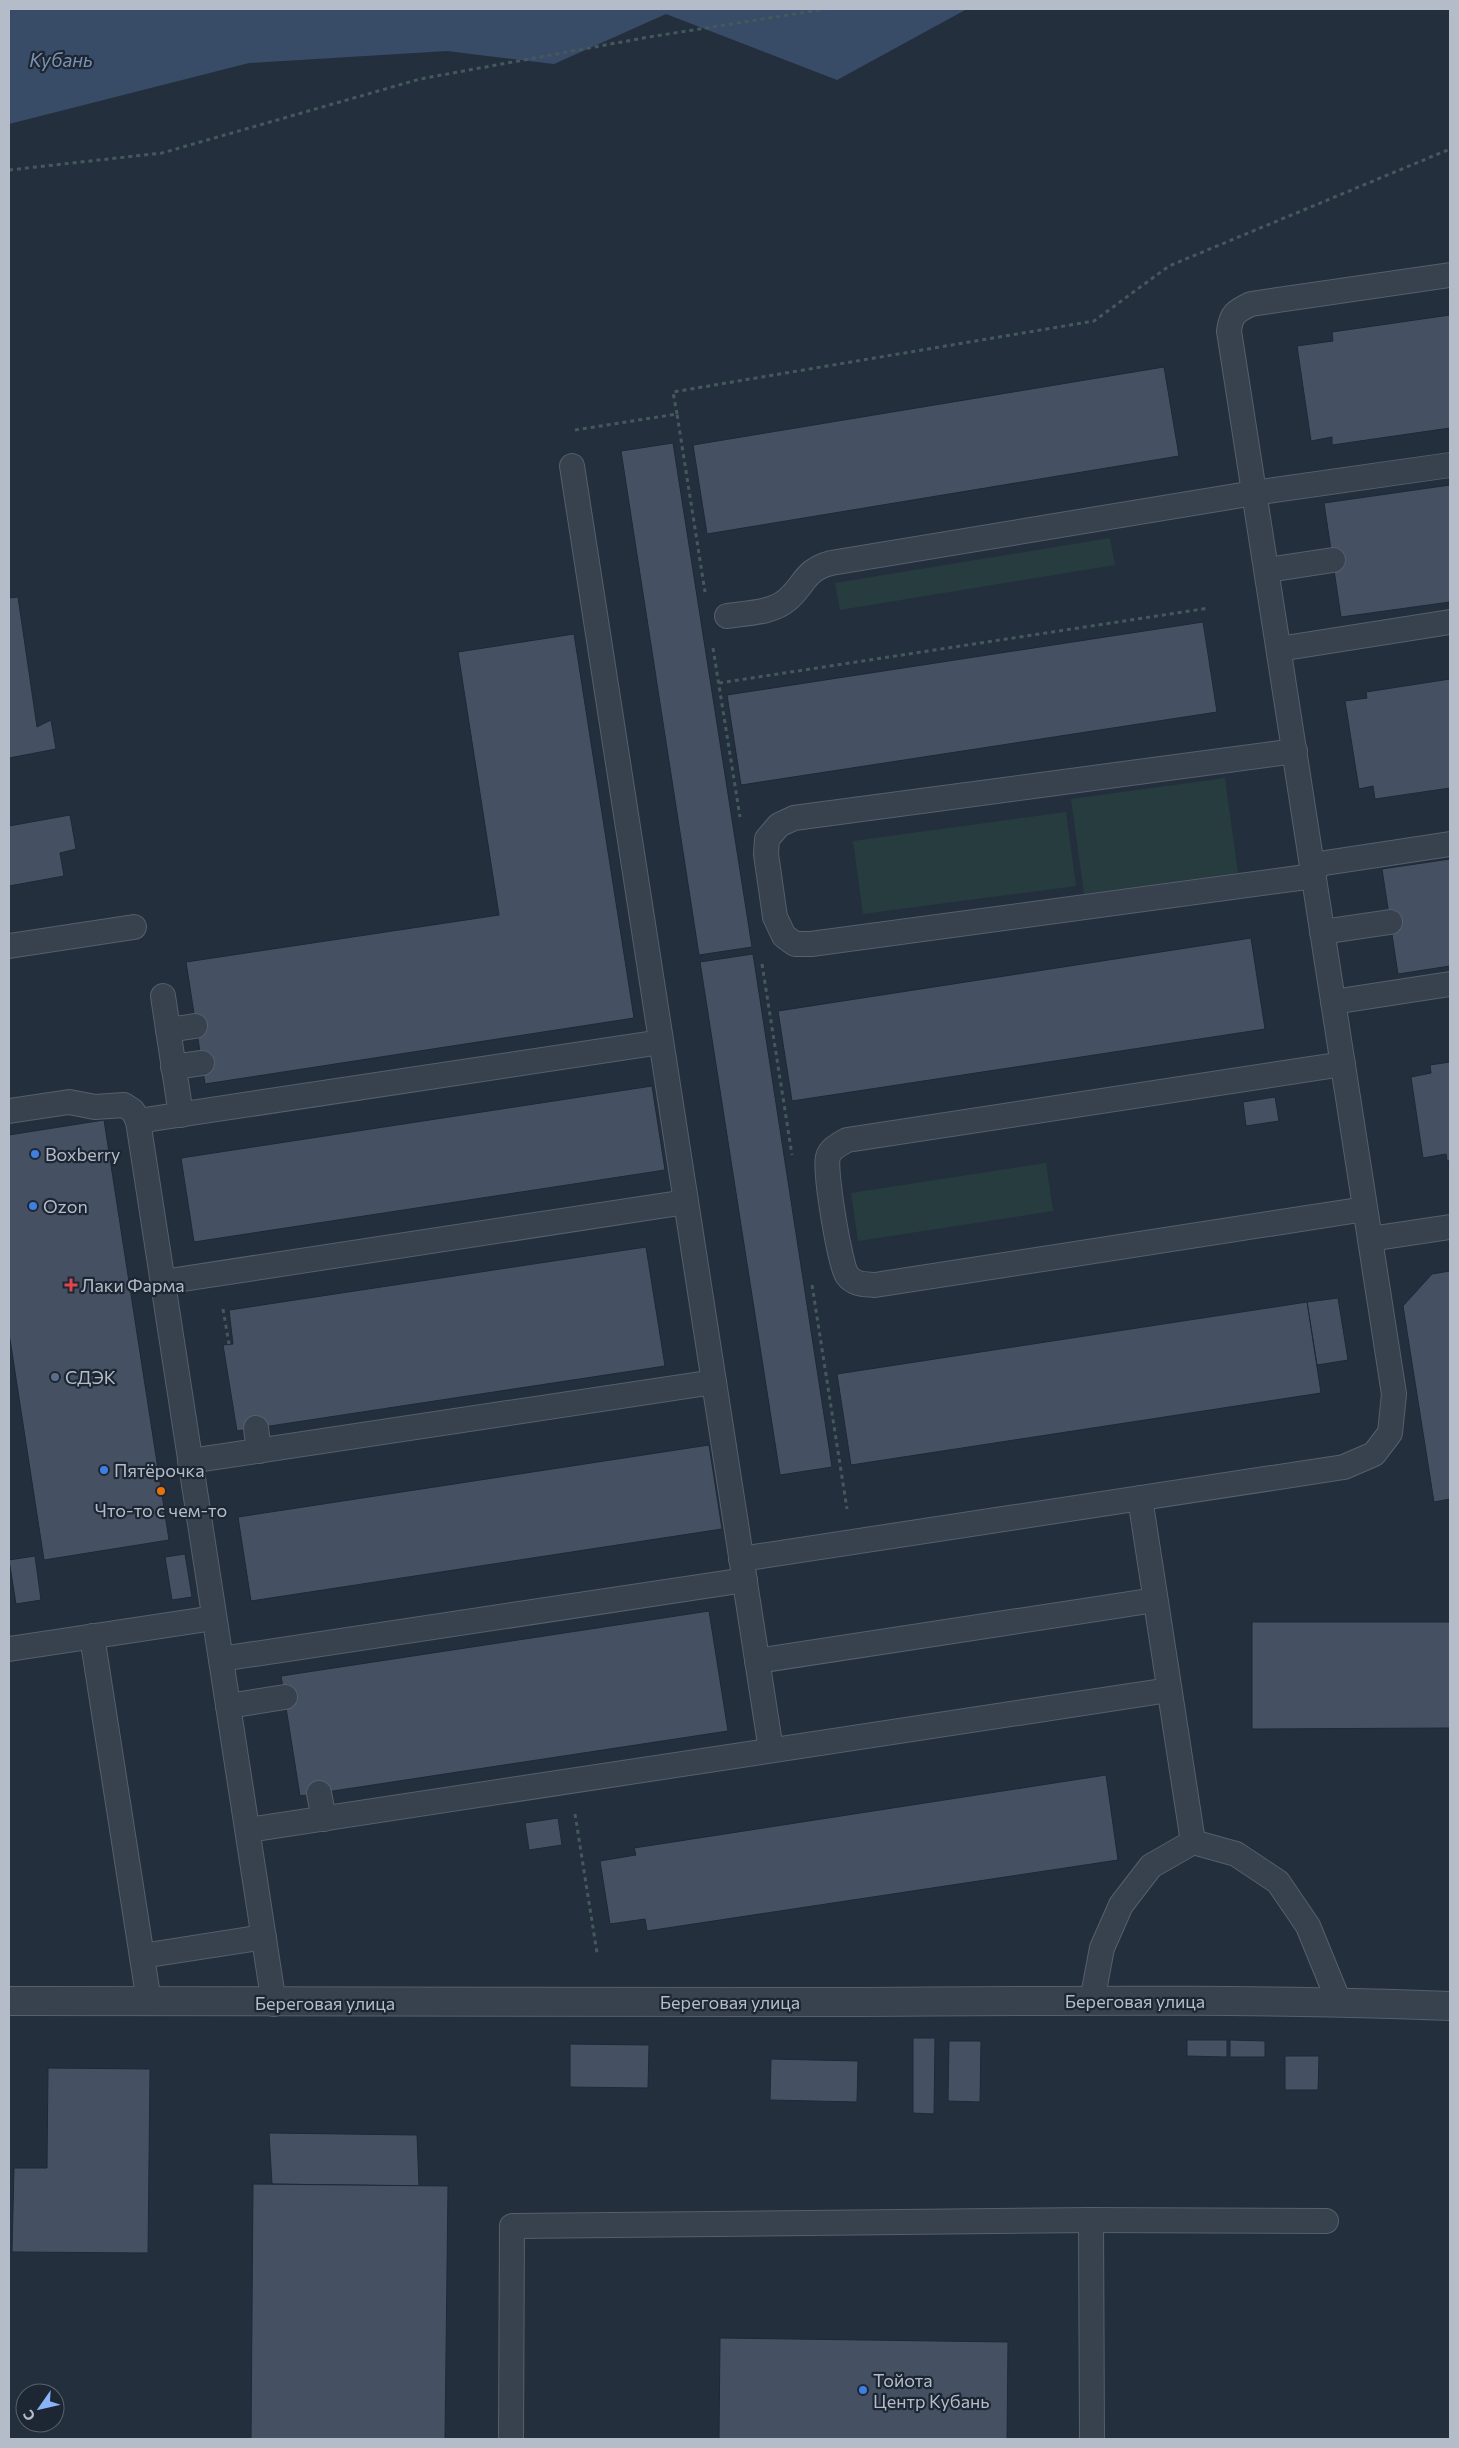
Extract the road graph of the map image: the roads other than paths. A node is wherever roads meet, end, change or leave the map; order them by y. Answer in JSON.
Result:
{"nodes":[{"id":1,"x":1450,"y":275,"type":"edge"},
{"id":2,"x":1450,"y":465,"type":"edge"},
{"id":3,"x":572,"y":466,"type":"dead end"},
{"id":4,"x":1254,"y":494,"type":"junction"},
{"id":5,"x":1333,"y":560,"type":"dead end"},
{"id":6,"x":1267,"y":570,"type":"junction"},
{"id":7,"x":727,"y":616,"type":"dead end"},
{"id":8,"x":1450,"y":622,"type":"edge"},
{"id":9,"x":1279,"y":649,"type":"junction"},
{"id":10,"x":1295,"y":751,"type":"junction"},
{"id":11,"x":1450,"y":844,"type":"edge"},
{"id":12,"x":1313,"y":870,"type":"junction"},
{"id":13,"x":1390,"y":922,"type":"dead end"},
{"id":14,"x":134,"y":927,"type":"dead end"},
{"id":15,"x":1322,"y":932,"type":"junction"},
{"id":16,"x":9,"y":946,"type":"edge"},
{"id":17,"x":1450,"y":984,"type":"edge"},
{"id":18,"x":162,"y":996,"type":"dead end"},
{"id":19,"x":1333,"y":1002,"type":"junction"},
{"id":20,"x":195,"y":1026,"type":"dead end"},
{"id":21,"x":168,"y":1030,"type":"junction"},
{"id":22,"x":661,"y":1042,"type":"junction"},
{"id":23,"x":202,"y":1063,"type":"dead end"},
{"id":24,"x":1343,"y":1064,"type":"junction"},
{"id":25,"x":173,"y":1067,"type":"junction"},
{"id":26,"x":9,"y":1111,"type":"edge"},
{"id":27,"x":181,"y":1115,"type":"junction"},
{"id":28,"x":138,"y":1121,"type":"junction"},
{"id":29,"x":686,"y":1202,"type":"junction"},
{"id":30,"x":1365,"y":1209,"type":"junction"},
{"id":31,"x":1450,"y":1227,"type":"edge"},
{"id":32,"x":1370,"y":1239,"type":"junction"},
{"id":33,"x":163,"y":1282,"type":"junction"},
{"id":34,"x":714,"y":1382,"type":"junction"},
{"id":35,"x":190,"y":1461,"type":"junction"},
{"id":36,"x":1140,"y":1498,"type":"junction"},
{"id":37,"x":743,"y":1569,"type":"junction"},
{"id":38,"x":1156,"y":1600,"type":"junction"},
{"id":39,"x":214,"y":1618,"type":"junction"},
{"id":40,"x":92,"y":1636,"type":"junction"},
{"id":41,"x":9,"y":1649,"type":"edge"},
{"id":42,"x":221,"y":1659,"type":"junction"},
{"id":43,"x":757,"y":1661,"type":"junction"},
{"id":44,"x":1169,"y":1690,"type":"junction"},
{"id":45,"x":285,"y":1697,"type":"dead end"},
{"id":46,"x":228,"y":1706,"type":"junction"},
{"id":47,"x":771,"y":1750,"type":"junction"},
{"id":48,"x":319,"y":1793,"type":"dead end"},
{"id":49,"x":324,"y":1819,"type":"junction"},
{"id":50,"x":248,"y":1830,"type":"junction"},
{"id":51,"x":1193,"y":1842,"type":"junction"},
{"id":52,"x":264,"y":1937,"type":"junction"},
{"id":53,"x":142,"y":1956,"type":"junction"},
{"id":54,"x":9,"y":2001,"type":"edge"},
{"id":55,"x":1092,"y":2001,"type":"junction"},
{"id":56,"x":149,"y":2002,"type":"junction"},
{"id":57,"x":1339,"y":2002,"type":"junction"},
{"id":58,"x":274,"y":2004,"type":"junction"},
{"id":59,"x":1450,"y":2006,"type":"edge"},
{"id":60,"x":1091,"y":2220,"type":"junction"},
{"id":61,"x":1326,"y":2221,"type":"dead end"},
{"id":62,"x":512,"y":2439,"type":"edge"},
{"id":63,"x":1092,"y":2439,"type":"edge"}],
"edges":[{"from":1,"to":4,"type":"lane"},
{"from":2,"to":4,"type":"lane"},
{"from":3,"to":22,"type":"lane"},
{"from":4,"to":6,"type":"lane"},
{"from":4,"to":7,"type":"lane"},
{"from":5,"to":6,"type":"lane"},
{"from":6,"to":9,"type":"lane"},
{"from":8,"to":9,"type":"lane"},
{"from":9,"to":10,"type":"lane"},
{"from":10,"to":12,"type":"lane"},
{"from":10,"to":12,"type":"lane"},
{"from":11,"to":12,"type":"lane"},
{"from":12,"to":15,"type":"lane"},
{"from":13,"to":15,"type":"lane"},
{"from":14,"to":16,"type":"lane"},
{"from":15,"to":19,"type":"lane"},
{"from":17,"to":19,"type":"lane"},
{"from":18,"to":21,"type":"lane"},
{"from":19,"to":24,"type":"lane"},
{"from":20,"to":21,"type":"lane"},
{"from":21,"to":25,"type":"lane"},
{"from":22,"to":27,"type":"lane"},
{"from":22,"to":29,"type":"lane"},
{"from":23,"to":25,"type":"lane"},
{"from":24,"to":30,"type":"lane"},
{"from":24,"to":30,"type":"lane"},
{"from":25,"to":27,"type":"lane"},
{"from":26,"to":28,"type":"lane"},
{"from":27,"to":28,"type":"lane"},
{"from":28,"to":33,"type":"lane"},
{"from":29,"to":33,"type":"lane"},
{"from":29,"to":34,"type":"lane"},
{"from":30,"to":32,"type":"lane"},
{"from":31,"to":32,"type":"lane"},
{"from":32,"to":36,"type":"lane"},
{"from":33,"to":35,"type":"lane"},
{"from":34,"to":35,"type":"lane"},
{"from":34,"to":37,"type":"lane"},
{"from":35,"to":39,"type":"lane"},
{"from":36,"to":37,"type":"lane"},
{"from":36,"to":38,"type":"lane"},
{"from":37,"to":42,"type":"lane"},
{"from":37,"to":43,"type":"lane"},
{"from":38,"to":43,"type":"lane"},
{"from":38,"to":44,"type":"lane"},
{"from":39,"to":40,"type":"lane"},
{"from":39,"to":42,"type":"lane"},
{"from":40,"to":41,"type":"lane"},
{"from":40,"to":53,"type":"lane"},
{"from":42,"to":46,"type":"lane"},
{"from":43,"to":47,"type":"lane"},
{"from":44,"to":47,"type":"lane"},
{"from":44,"to":51,"type":"lane"},
{"from":45,"to":46,"type":"lane"},
{"from":46,"to":50,"type":"lane"},
{"from":47,"to":49,"type":"lane"},
{"from":48,"to":49,"type":"lane"},
{"from":49,"to":50,"type":"lane"},
{"from":50,"to":52,"type":"lane"},
{"from":51,"to":55,"type":"lane"},
{"from":51,"to":57,"type":"lane"},
{"from":52,"to":53,"type":"lane"},
{"from":52,"to":58,"type":"lane"},
{"from":53,"to":56,"type":"lane"},
{"from":54,"to":56,"type":"street","name":"Береговая улица"},
{"from":55,"to":57,"type":"street","name":"Береговая улица"},
{"from":55,"to":58,"type":"street","name":"Береговая улица"},
{"from":56,"to":58,"type":"street","name":"Береговая улица"},
{"from":57,"to":59,"type":"street","name":"Береговая улица"},
{"from":60,"to":61,"type":"lane"},
{"from":60,"to":62,"type":"lane"},
{"from":60,"to":63,"type":"lane"}]}
